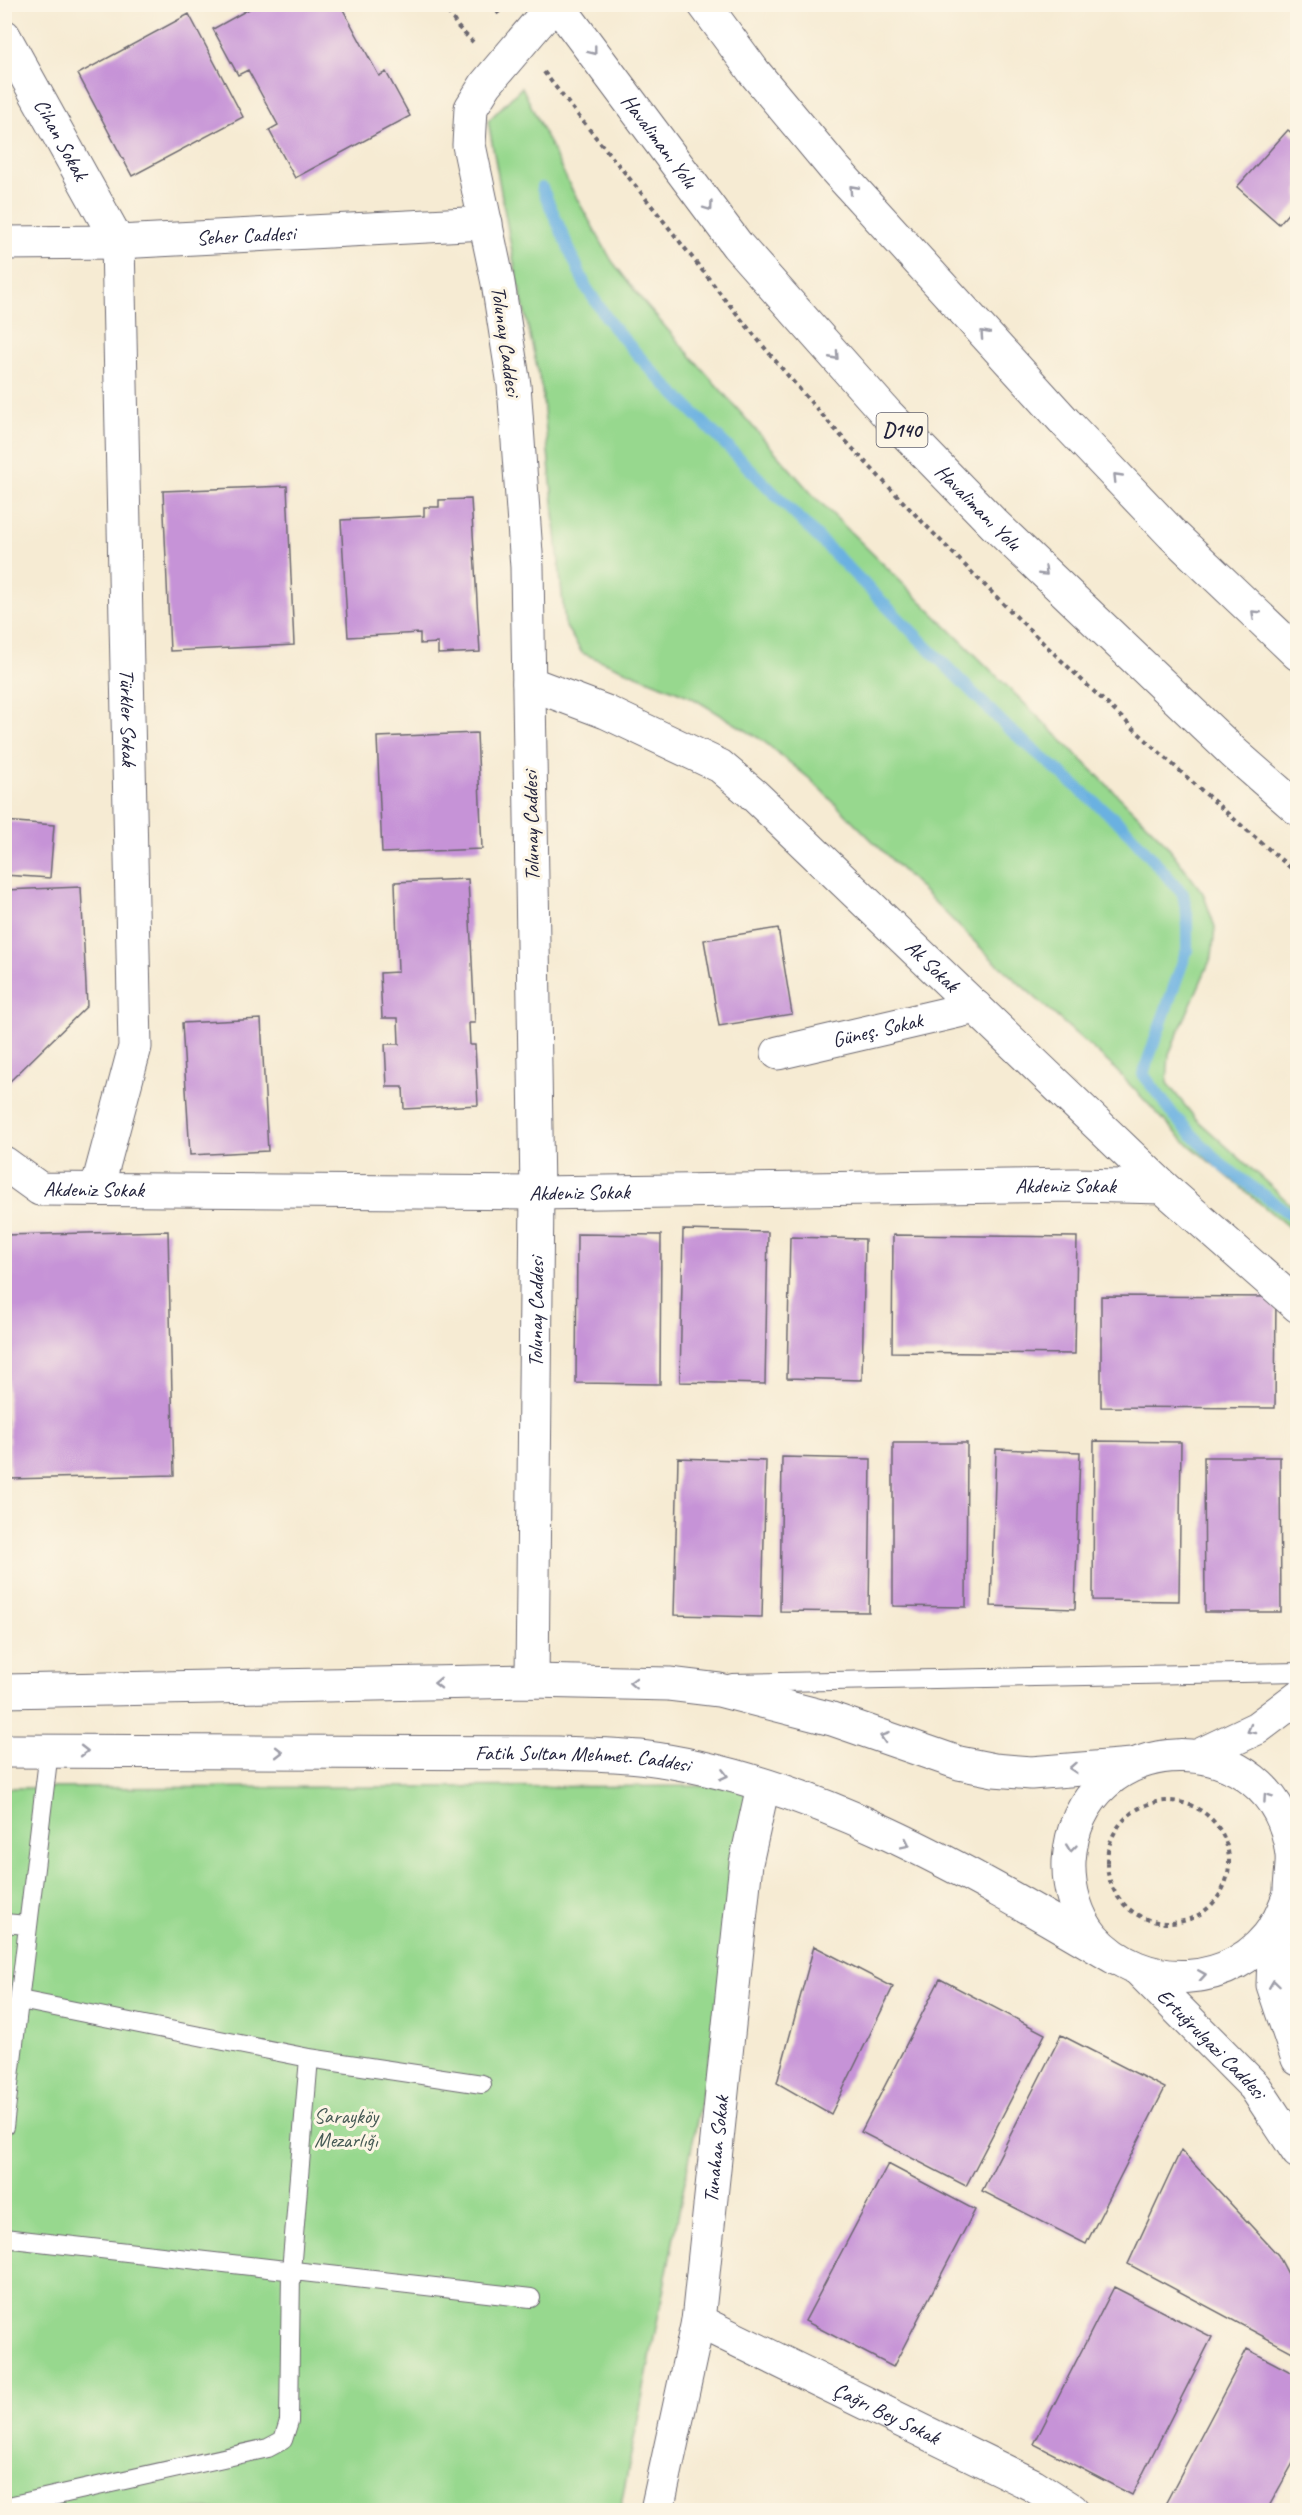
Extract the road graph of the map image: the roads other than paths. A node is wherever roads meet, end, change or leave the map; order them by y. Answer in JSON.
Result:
{"nodes":[{"id":1,"x":556,"y":4,"type":"edge"},
{"id":2,"x":704,"y":4,"type":"edge"},
{"id":3,"x":4,"y":36,"type":"edge"},
{"id":4,"x":486,"y":223,"type":"junction"},
{"id":5,"x":118,"y":242,"type":"junction"},
{"id":6,"x":4,"y":243,"type":"edge"},
{"id":7,"x":1298,"y":654,"type":"edge"},
{"id":8,"x":529,"y":683,"type":"junction"},
{"id":9,"x":1298,"y":809,"type":"edge"},
{"id":10,"x":976,"y":1007,"type":"junction"},
{"id":11,"x":778,"y":1053,"type":"dead end"},
{"id":12,"x":4,"y":1163,"type":"edge"},
{"id":13,"x":1163,"y":1187,"type":"junction"},
{"id":14,"x":97,"y":1189,"type":"junction"},
{"id":15,"x":537,"y":1193,"type":"junction"},
{"id":16,"x":1298,"y":1306,"type":"edge"},
{"id":17,"x":1298,"y":1672,"type":"edge"},
{"id":18,"x":532,"y":1682,"type":"junction"},
{"id":19,"x":669,"y":1684,"type":"junction"},
{"id":20,"x":4,"y":1691,"type":"edge"},
{"id":21,"x":1298,"y":1697,"type":"edge"},
{"id":22,"x":4,"y":1751,"type":"edge"},
{"id":23,"x":49,"y":1751,"type":"junction"},
{"id":24,"x":1200,"y":1755,"type":"junction"},
{"id":25,"x":1132,"y":1765,"type":"junction"},
{"id":26,"x":763,"y":1786,"type":"junction"},
{"id":27,"x":1294,"y":1883,"type":"edge"},
{"id":28,"x":4,"y":1923,"type":"edge"},
{"id":29,"x":27,"y":1925,"type":"junction"},
{"id":30,"x":1275,"y":1925,"type":"junction"},
{"id":31,"x":1128,"y":1965,"type":"junction"},
{"id":32,"x":20,"y":2000,"type":"junction"},
{"id":33,"x":1290,"y":2024,"type":"edge"},
{"id":34,"x":309,"y":2058,"type":"junction"},
{"id":35,"x":1298,"y":2059,"type":"edge"},
{"id":36,"x":482,"y":2084,"type":"dead end"},
{"id":37,"x":4,"y":2127,"type":"edge"},
{"id":38,"x":1298,"y":2152,"type":"edge"},
{"id":39,"x":4,"y":2238,"type":"edge"},
{"id":40,"x":291,"y":2271,"type":"junction"},
{"id":41,"x":531,"y":2298,"type":"dead end"},
{"id":42,"x":698,"y":2321,"type":"junction"},
{"id":43,"x":1034,"y":2498,"type":"edge"},
{"id":44,"x":4,"y":2507,"type":"edge"},
{"id":45,"x":657,"y":2511,"type":"edge"},
{"id":46,"x":1072,"y":2511,"type":"edge"}],
"edges":[{"from":1,"to":4,"type":"main road","name":"Tolunay Caddesi"},
{"from":1,"to":9,"type":"main road","name":"Havalimanı Yolu","number":"D140","one_way":true},
{"from":7,"to":2,"type":"main road","one_way":true},
{"from":3,"to":5,"type":"main road","name":"Cihan Sokak"},
{"from":4,"to":5,"type":"main road","name":"Seher Caddesi"},
{"from":4,"to":8,"type":"main road","name":"Tolunay Caddesi"},
{"from":5,"to":6,"type":"main road","name":"Seher Caddesi"},
{"from":5,"to":14,"type":"main road","name":"Türkler Sokak"},
{"from":8,"to":10,"type":"main road","name":"Ak Sokak"},
{"from":8,"to":15,"type":"main road","name":"Tolunay Caddesi"},
{"from":10,"to":11,"type":"main road","name":"Güneş. Sokak"},
{"from":10,"to":13,"type":"main road","name":"Ak Sokak"},
{"from":12,"to":14,"type":"main road","name":"Akdeniz Sokak"},
{"from":13,"to":15,"type":"main road","name":"Akdeniz Sokak"},
{"from":13,"to":16,"type":"main road","name":"Ak Sokak"},
{"from":14,"to":15,"type":"main road","name":"Akdeniz Sokak"},
{"from":15,"to":18,"type":"main road","name":"Tolunay Caddesi"},
{"from":17,"to":19,"type":"lane"},
{"from":19,"to":18,"type":"main road","name":"Fatih Sultan Mehmet. Caddesi","one_way":true},
{"from":18,"to":20,"type":"main road","name":"Fatih Sultan Mehmet. Caddesi","one_way":true},
{"from":25,"to":19,"type":"main road","name":"Fatih Sultan Mehmet. Caddesi","one_way":true},
{"from":21,"to":24,"type":"main road","name":"Fatih Sultan Mehmet. Caddesi","one_way":true},
{"from":22,"to":23,"type":"main road","name":"Fatih Sultan Mehmet. Caddesi"},
{"from":23,"to":26,"type":"main road","name":"Fatih Sultan Mehmet. Caddesi","one_way":true},
{"from":23,"to":29,"type":"lane"},
{"from":24,"to":25,"type":"main road","name":"Fatih Sultan Mehmet. Caddesi"},
{"from":27,"to":24,"type":"main road","name":"Fatih Sultan Mehmet. Caddesi","one_way":true},
{"from":25,"to":31,"type":"main road","name":"Fatih Sultan Mehmet. Caddesi","one_way":true},
{"from":26,"to":31,"type":"main road","name":"Fatih Sultan Mehmet. Caddesi","one_way":true},
{"from":26,"to":42,"type":"main road","name":"Tunahan Sokak"},
{"from":27,"to":30,"type":"main road","name":"Fatih Sultan Mehmet. Caddesi"},
{"from":28,"to":29,"type":"lane"},
{"from":29,"to":32,"type":"lane"},
{"from":31,"to":30,"type":"main road","name":"Fatih Sultan Mehmet. Caddesi","one_way":true},
{"from":33,"to":30,"type":"main road","one_way":true},
{"from":31,"to":38,"type":"main road","name":"Ertuğrulgazi Caddesi"},
{"from":32,"to":34,"type":"lane"},
{"from":32,"to":37,"type":"lane"},
{"from":33,"to":35,"type":"main road"},
{"from":34,"to":36,"type":"lane"},
{"from":34,"to":40,"type":"lane"},
{"from":39,"to":40,"type":"lane"},
{"from":40,"to":41,"type":"lane"},
{"from":40,"to":44,"type":"lane"},
{"from":42,"to":43,"type":"main road","name":"Çağrı Bey Sokak"},
{"from":42,"to":45,"type":"main road","name":"Tunahan Sokak"},
{"from":43,"to":46,"type":"main road","name":"Çağrı Bey Sokak"}]}
